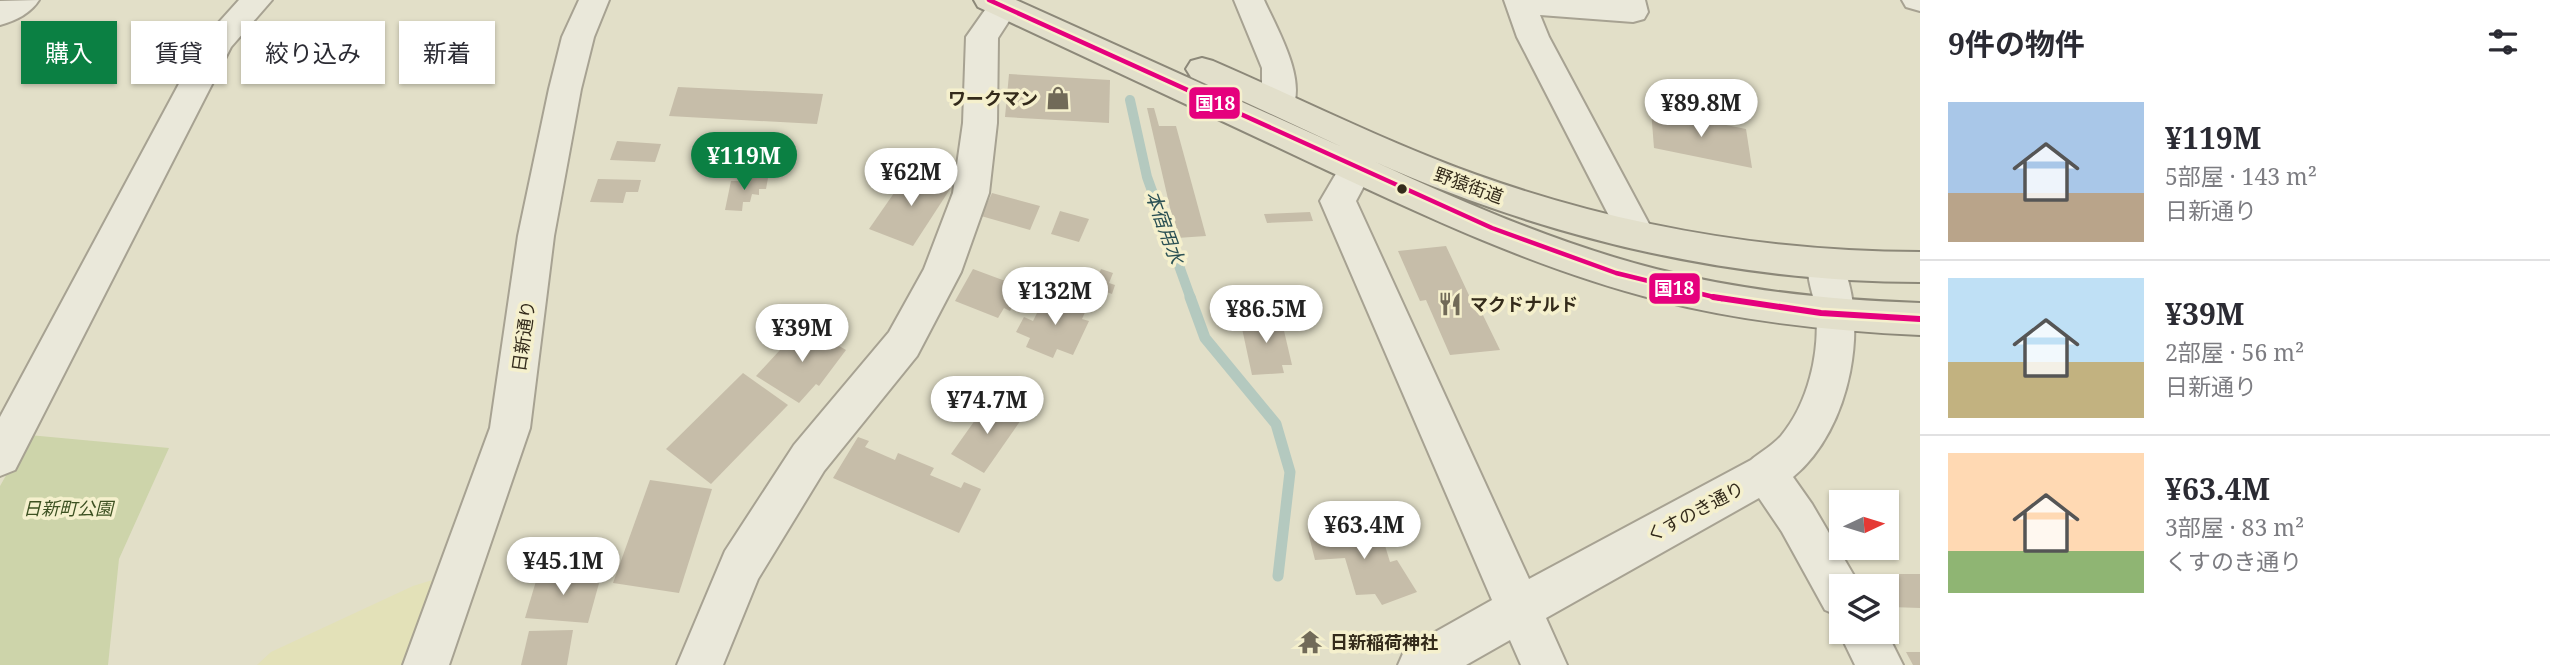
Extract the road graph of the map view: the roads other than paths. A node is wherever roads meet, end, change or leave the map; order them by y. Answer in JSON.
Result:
{"nodes":[{"id":1,"x":24,"y":0,"type":"edge"},
{"id":2,"x":257,"y":0,"type":"edge"},
{"id":3,"x":594,"y":0,"type":"edge"},
{"id":4,"x":1047,"y":0,"type":"edge"},
{"id":5,"x":1249,"y":0,"type":"edge"},
{"id":6,"x":1630,"y":0,"type":"edge"},
{"id":7,"x":1519,"y":1,"type":"edge"},
{"id":8,"x":996,"y":3,"type":"edge"},
{"id":9,"x":0,"y":15,"type":"edge"},
{"id":10,"x":1279,"y":103,"type":"junction"},
{"id":11,"x":1356,"y":169,"type":"junction"},
{"id":12,"x":1637,"y":235,"type":"junction"},
{"id":13,"x":1825,"y":264,"type":"junction"},
{"id":14,"x":1920,"y":267,"type":"edge"},
{"id":15,"x":1835,"y":313,"type":"junction"},
{"id":16,"x":1920,"y":319,"type":"edge"},
{"id":17,"x":0,"y":457,"type":"edge"},
{"id":18,"x":1766,"y":473,"type":"junction"},
{"id":19,"x":1829,"y":574,"type":"edge"},
{"id":20,"x":1518,"y":611,"type":"junction"},
{"id":21,"x":1869,"y":644,"type":"edge"},
{"id":22,"x":426,"y":665,"type":"edge"},
{"id":23,"x":700,"y":665,"type":"edge"},
{"id":24,"x":1421,"y":665,"type":"edge"},
{"id":25,"x":1544,"y":665,"type":"edge"},
{"id":26,"x":1880,"y":665,"type":"edge"}],
"edges":[{"from":1,"to":9,"type":"street"},
{"from":2,"to":17,"type":"street"},
{"from":3,"to":22,"type":"street","name":"日新通り"},
{"from":4,"to":10,"type":"main road","name":"野猿街道"},
{"from":5,"to":10,"type":"street"},
{"from":6,"to":7,"type":"street"},
{"from":7,"to":12,"type":"street"},
{"from":8,"to":11,"type":"main road","name":"野猿街道"},
{"from":8,"to":23,"type":"street"},
{"from":10,"to":12,"type":"main road","name":"野猿街道"},
{"from":11,"to":15,"type":"main road","name":"野猿街道"},
{"from":11,"to":20,"type":"street"},
{"from":12,"to":13,"type":"main road","name":"野猿街道"},
{"from":13,"to":14,"type":"main road","name":"野猿街道"},
{"from":13,"to":15,"type":"street","name":"くすのき通り"},
{"from":15,"to":16,"type":"main road","name":"野猿街道"},
{"from":15,"to":18,"type":"street","name":"くすのき通り"},
{"from":18,"to":19,"type":"street"},
{"from":18,"to":20,"type":"street","name":"くすのき通り"},
{"from":20,"to":24,"type":"street","name":"くすのき通り"},
{"from":20,"to":25,"type":"street"},
{"from":21,"to":26,"type":"street"}]}
